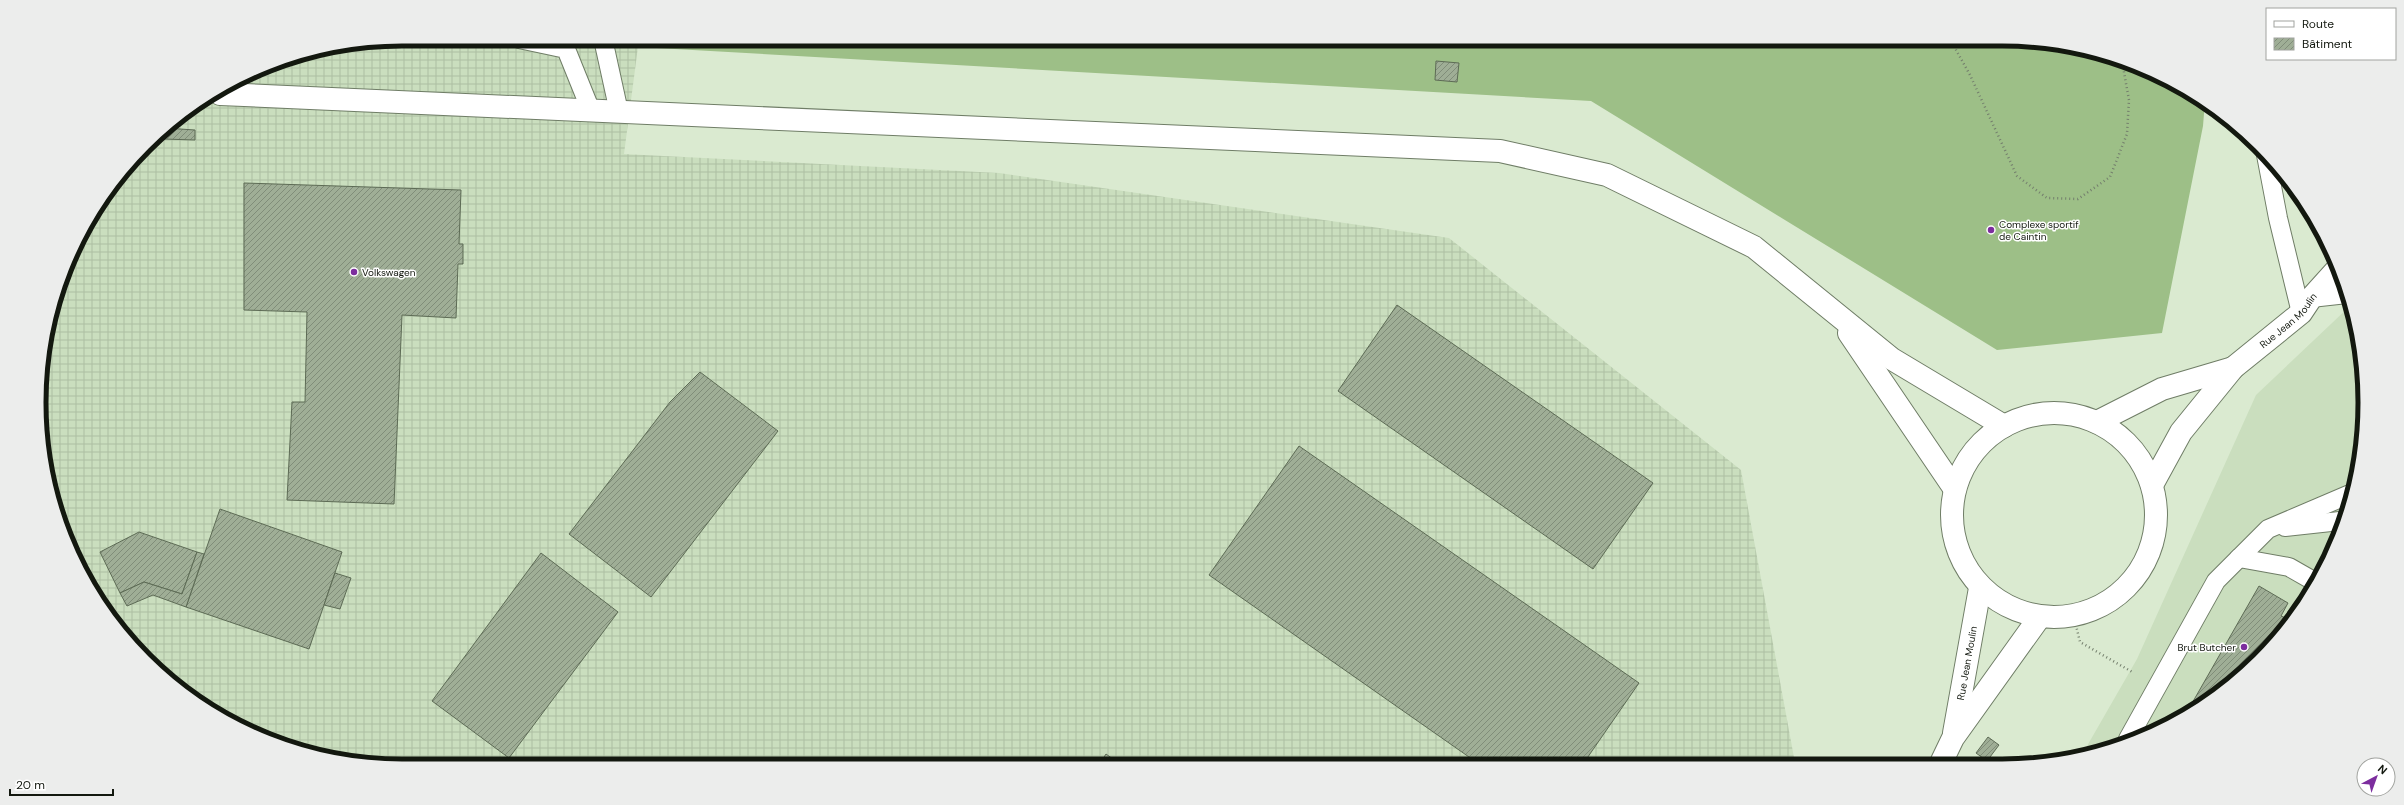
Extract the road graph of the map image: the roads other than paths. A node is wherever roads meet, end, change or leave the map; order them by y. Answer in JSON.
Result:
{"nodes":[{"id":1,"x":552,"y":46,"type":"edge"},
{"id":2,"x":605,"y":46,"type":"edge"},
{"id":3,"x":224,"y":94,"type":"edge"},
{"id":4,"x":591,"y":111,"type":"junction"},
{"id":5,"x":619,"y":112,"type":"junction"},
{"id":6,"x":2268,"y":165,"type":"edge"},
{"id":7,"x":2334,"y":273,"type":"edge"},
{"id":8,"x":2341,"y":295,"type":"edge"},
{"id":9,"x":2306,"y":305,"type":"junction"},
{"id":10,"x":1834,"y":311,"type":"junction"},
{"id":11,"x":2233,"y":368,"type":"junction"},
{"id":12,"x":2097,"y":422,"type":"junction"},
{"id":13,"x":2004,"y":426,"type":"junction"},
{"id":14,"x":2152,"y":485,"type":"junction"},
{"id":15,"x":1954,"y":488,"type":"junction"},
{"id":16,"x":2346,"y":496,"type":"edge"},
{"id":17,"x":2337,"y":521,"type":"edge"},
{"id":18,"x":2268,"y":529,"type":"junction"},
{"id":19,"x":2239,"y":558,"type":"junction"},
{"id":20,"x":2311,"y":580,"type":"edge"},
{"id":21,"x":1980,"y":588,"type":"junction"},
{"id":22,"x":2038,"y":618,"type":"junction"},
{"id":23,"x":2130,"y":735,"type":"edge"},
{"id":24,"x":1953,"y":738,"type":"junction"},
{"id":25,"x":1943,"y":759,"type":"edge"}],
"edges":[{"from":1,"to":4,"type":"lane"},
{"from":2,"to":5,"type":"lane"},
{"from":3,"to":4,"type":"main road"},
{"from":4,"to":5,"type":"main road"},
{"from":5,"to":10,"type":"main road"},
{"from":6,"to":9,"type":"lane"},
{"from":7,"to":9,"type":"main road","name":"Rue Jean Moulin"},
{"from":8,"to":9,"type":"lane"},
{"from":9,"to":11,"type":"main road","name":"Rue Jean Moulin"},
{"from":10,"to":13,"type":"main road"},
{"from":10,"to":15,"type":"main road"},
{"from":11,"to":12,"type":"main road","name":"Rue Jean Moulin"},
{"from":11,"to":14,"type":"main road","name":"Rue Jean Moulin"},
{"from":12,"to":13,"type":"main road"},
{"from":12,"to":14,"type":"main road"},
{"from":13,"to":15,"type":"main road"},
{"from":14,"to":22,"type":"main road"},
{"from":15,"to":21,"type":"main road"},
{"from":16,"to":18,"type":"lane"},
{"from":17,"to":18,"type":"lane"},
{"from":18,"to":19,"type":"lane"},
{"from":19,"to":20,"type":"lane"},
{"from":19,"to":23,"type":"lane"},
{"from":21,"to":22,"type":"main road"},
{"from":21,"to":24,"type":"main road","name":"Rue Jean Moulin"},
{"from":22,"to":24,"type":"main road","name":"Rue Jean Moulin"},
{"from":24,"to":25,"type":"main road","name":"Rue Jean Moulin"}]}
